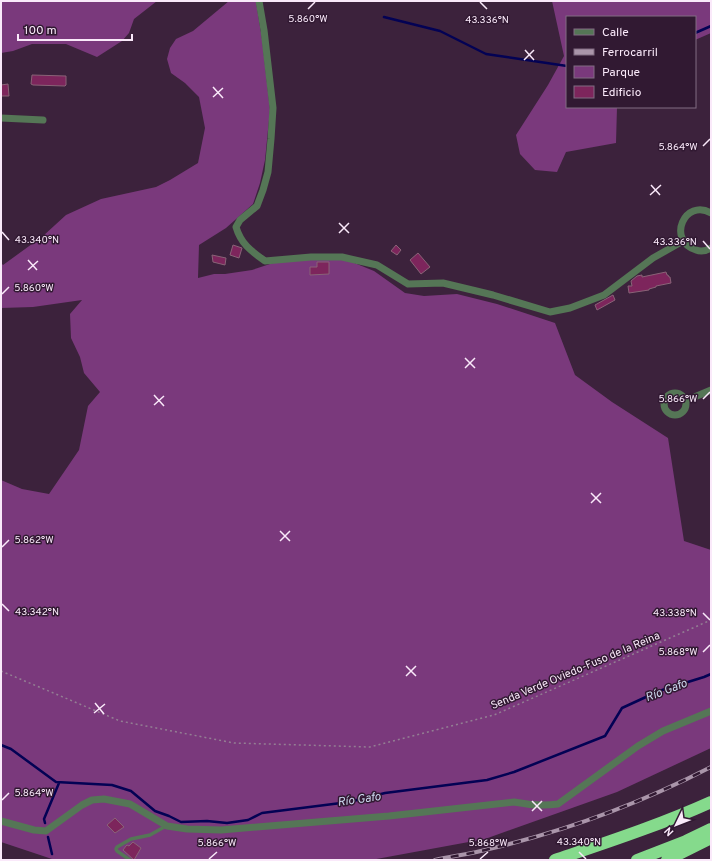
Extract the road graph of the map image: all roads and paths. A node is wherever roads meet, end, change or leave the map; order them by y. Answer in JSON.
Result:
{"nodes":[{"id":1,"x":259,"y":1,"type":"edge"},
{"id":2,"x":1,"y":118,"type":"edge"},
{"id":3,"x":43,"y":120,"type":"dead end"},
{"id":4,"x":711,"y":213,"type":"edge"},
{"id":5,"x":683,"y":241,"type":"junction"},
{"id":6,"x":711,"y":248,"type":"edge"},
{"id":7,"x":711,"y":390,"type":"edge"},
{"id":8,"x":685,"y":401,"type":"dead end"},
{"id":9,"x":711,"y":620,"type":"edge"},
{"id":10,"x":1,"y":671,"type":"edge"},
{"id":11,"x":711,"y":711,"type":"edge"},
{"id":12,"x":711,"y":802,"type":"edge"},
{"id":13,"x":1,"y":821,"type":"edge"},
{"id":14,"x":167,"y":826,"type":"junction"},
{"id":15,"x":711,"y":830,"type":"edge"},
{"id":16,"x":711,"y":838,"type":"edge"},
{"id":17,"x":130,"y":860,"type":"edge"},
{"id":18,"x":555,"y":860,"type":"edge"},
{"id":19,"x":637,"y":860,"type":"edge"},
{"id":20,"x":667,"y":860,"type":"edge"}],
"edges":[{"from":1,"to":5,"type":"street"},
{"from":2,"to":3,"type":"street"},
{"from":4,"to":5,"type":"street"},
{"from":5,"to":6,"type":"street"},
{"from":7,"to":8,"type":"street"},
{"from":9,"to":10,"type":"path","name":"Senda Verde Oviedo-Fuso de la Reina"},
{"from":11,"to":14,"type":"street"},
{"from":12,"to":18,"type":"highway"},
{"from":13,"to":14,"type":"street"},
{"from":14,"to":17,"type":"lane"},
{"from":15,"to":19,"type":"highway"},
{"from":16,"to":20,"type":"highway"}]}
